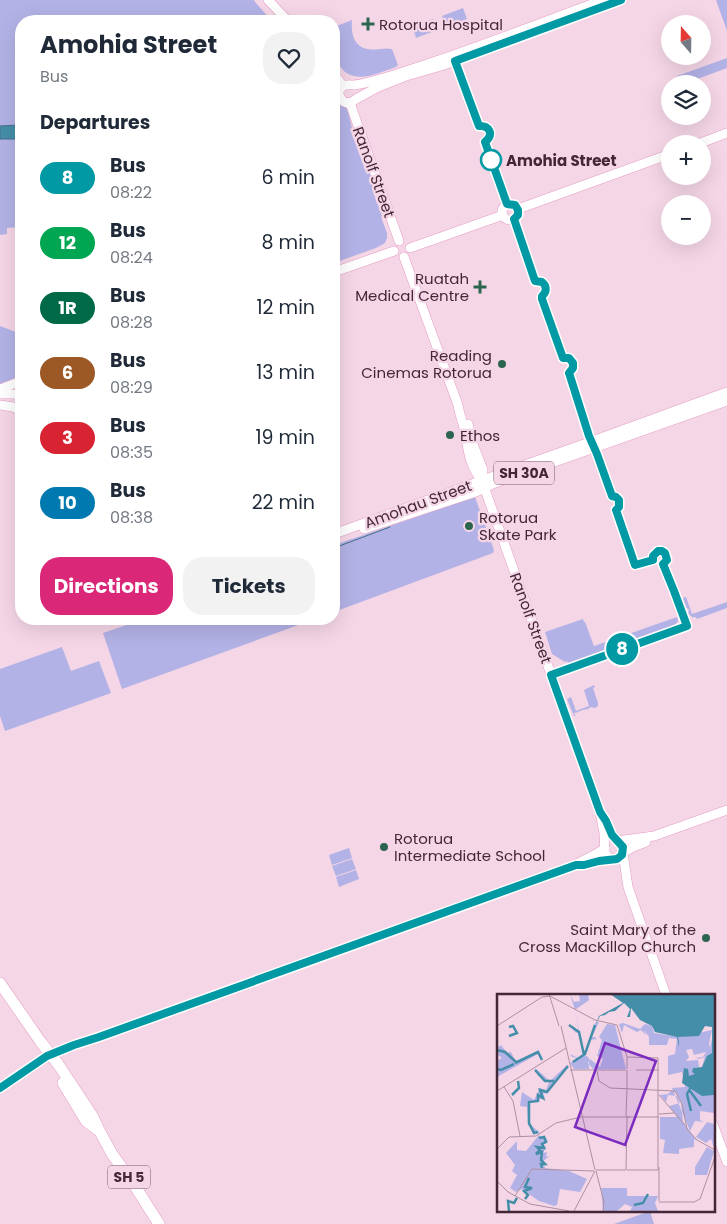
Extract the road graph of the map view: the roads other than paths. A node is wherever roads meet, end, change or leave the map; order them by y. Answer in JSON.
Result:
{"nodes":[{"id":1,"x":268,"y":0,"type":"edge"},
{"id":2,"x":603,"y":0,"type":"edge"},
{"id":3,"x":621,"y":0,"type":"edge"},
{"id":4,"x":282,"y":15,"type":"edge"},
{"id":5,"x":340,"y":79,"type":"edge"},
{"id":6,"x":348,"y":86,"type":"junction"},
{"id":7,"x":340,"y":90,"type":"edge"},
{"id":8,"x":340,"y":98,"type":"edge"},
{"id":9,"x":353,"y":101,"type":"junction"},
{"id":10,"x":727,"y":133,"type":"edge"},
{"id":11,"x":711,"y":139,"type":"edge"},
{"id":12,"x":661,"y":157,"type":"edge"},
{"id":13,"x":399,"y":241,"type":"junction"},
{"id":14,"x":410,"y":248,"type":"junction"},
{"id":15,"x":394,"y":251,"type":"junction"},
{"id":16,"x":404,"y":257,"type":"junction"},
{"id":17,"x":340,"y":270,"type":"edge"},
{"id":18,"x":15,"y":383,"type":"edge"},
{"id":19,"x":0,"y":389,"type":"edge"},
{"id":20,"x":727,"y":392,"type":"edge"},
{"id":21,"x":0,"y":394,"type":"edge"},
{"id":22,"x":15,"y":394,"type":"edge"},
{"id":23,"x":0,"y":400,"type":"edge"},
{"id":24,"x":15,"y":400,"type":"edge"},
{"id":25,"x":727,"y":401,"type":"edge"},
{"id":26,"x":0,"y":405,"type":"edge"},
{"id":27,"x":15,"y":408,"type":"edge"},
{"id":28,"x":483,"y":484,"type":"junction"},
{"id":29,"x":428,"y":504,"type":"junction"},
{"id":30,"x":340,"y":532,"type":"edge"},
{"id":31,"x":340,"y":538,"type":"edge"},
{"id":32,"x":727,"y":810,"type":"edge"},
{"id":33,"x":600,"y":812,"type":"junction"},
{"id":34,"x":654,"y":836,"type":"junction"},
{"id":35,"x":617,"y":841,"type":"junction"},
{"id":36,"x":605,"y":848,"type":"junction"},
{"id":37,"x":623,"y":853,"type":"junction"},
{"id":38,"x":612,"y":859,"type":"junction"},
{"id":39,"x":576,"y":865,"type":"junction"},
{"id":40,"x":628,"y":887,"type":"junction"},
{"id":41,"x":0,"y":983,"type":"edge"},
{"id":42,"x":666,"y":994,"type":"edge"},
{"id":43,"x":0,"y":997,"type":"edge"},
{"id":44,"x":47,"y":1056,"type":"junction"},
{"id":45,"x":0,"y":1088,"type":"edge"},
{"id":46,"x":714,"y":1127,"type":"edge"},
{"id":47,"x":727,"y":1162,"type":"edge"},
{"id":48,"x":159,"y":1224,"type":"edge"}],
"edges":[{"from":1,"to":4,"type":"main road"},
{"from":2,"to":6,"type":"main road"},
{"from":3,"to":9,"type":"main road"},
{"from":5,"to":6,"type":"main road"},
{"from":6,"to":7,"type":"main road"},
{"from":6,"to":9,"type":"main road"},
{"from":8,"to":9,"type":"main road"},
{"from":9,"to":13,"type":"main road","name":"Ranolf Street"},
{"from":10,"to":11,"type":"main road"},
{"from":12,"to":14,"type":"main road"},
{"from":13,"to":14,"type":"main road"},
{"from":13,"to":15,"type":"main road"},
{"from":14,"to":16,"type":"main road"},
{"from":15,"to":16,"type":"main road"},
{"from":15,"to":17,"type":"main road"},
{"from":16,"to":28,"type":"main road","name":"Ranolf Street"},
{"from":18,"to":19,"type":"main road"},
{"from":20,"to":28,"type":"main road","name":"Amohau Street","number":"SH 30A"},
{"from":21,"to":22,"type":"main road"},
{"from":23,"to":24,"type":"main road"},
{"from":25,"to":28,"type":"main road","name":"Amohau Street","number":"SH 30A"},
{"from":26,"to":27,"type":"main road"},
{"from":28,"to":29,"type":"main road","name":"Amohau Street","number":"SH 30A"},
{"from":28,"to":33,"type":"main road","name":"Ranolf Street"},
{"from":29,"to":30,"type":"main road","name":"Amohau Street","number":"SH 30A"},
{"from":29,"to":31,"type":"main road","name":"Amohau Street","number":"SH 30A"},
{"from":32,"to":34,"type":"main road"},
{"from":33,"to":35,"type":"main road","name":"Ranolf Street"},
{"from":33,"to":36,"type":"main road","name":"Ranolf Street"},
{"from":34,"to":35,"type":"main road"},
{"from":34,"to":37,"type":"main road"},
{"from":35,"to":36,"type":"main road"},
{"from":35,"to":37,"type":"main road"},
{"from":36,"to":38,"type":"main road"},
{"from":36,"to":39,"type":"main road"},
{"from":37,"to":38,"type":"main road"},
{"from":37,"to":40,"type":"main road"},
{"from":38,"to":39,"type":"main road"},
{"from":38,"to":40,"type":"main road"},
{"from":39,"to":44,"type":"main road"},
{"from":40,"to":42,"type":"main road"},
{"from":41,"to":44,"type":"highway","number":"SH 5"},
{"from":43,"to":44,"type":"highway","number":"SH 5"},
{"from":44,"to":45,"type":"main road"},
{"from":44,"to":48,"type":"highway","number":"SH 5"},
{"from":46,"to":47,"type":"main road"}]}
